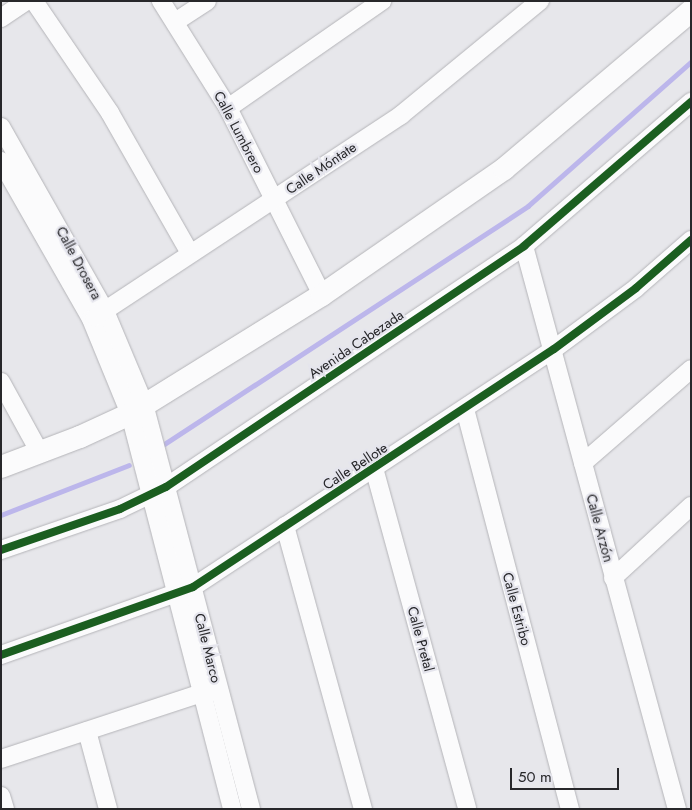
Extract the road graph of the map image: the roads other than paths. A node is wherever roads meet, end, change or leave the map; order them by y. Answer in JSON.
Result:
{"nodes":[{"id":1,"x":26,"y":1,"type":"edge"},
{"id":2,"x":34,"y":1,"type":"edge"},
{"id":3,"x":160,"y":1,"type":"edge"},
{"id":4,"x":207,"y":1,"type":"edge"},
{"id":5,"x":382,"y":1,"type":"edge"},
{"id":6,"x":540,"y":1,"type":"edge"},
{"id":7,"x":691,"y":10,"type":"edge"},
{"id":8,"x":1,"y":18,"type":"edge"},
{"id":9,"x":175,"y":22,"type":"junction"},
{"id":10,"x":691,"y":102,"type":"edge"},
{"id":11,"x":228,"y":108,"type":"junction"},
{"id":12,"x":1,"y":127,"type":"edge"},
{"id":13,"x":1,"y":161,"type":"edge"},
{"id":14,"x":275,"y":199,"type":"junction"},
{"id":15,"x":691,"y":240,"type":"edge"},
{"id":16,"x":524,"y":246,"type":"junction"},
{"id":17,"x":190,"y":253,"type":"junction"},
{"id":18,"x":322,"y":295,"type":"junction"},
{"id":19,"x":98,"y":315,"type":"junction"},
{"id":20,"x":554,"y":349,"type":"junction"},
{"id":21,"x":691,"y":369,"type":"edge"},
{"id":22,"x":1,"y":382,"type":"edge"},
{"id":23,"x":137,"y":409,"type":"junction"},
{"id":24,"x":465,"y":409,"type":"junction"},
{"id":25,"x":40,"y":453,"type":"junction"},
{"id":26,"x":583,"y":463,"type":"junction"},
{"id":27,"x":1,"y":467,"type":"edge"},
{"id":28,"x":374,"y":468,"type":"junction"},
{"id":29,"x":166,"y":487,"type":"junction"},
{"id":30,"x":150,"y":497,"type":"junction"},
{"id":31,"x":691,"y":506,"type":"edge"},
{"id":32,"x":285,"y":526,"type":"junction"},
{"id":33,"x":1,"y":550,"type":"edge"},
{"id":34,"x":613,"y":578,"type":"junction"},
{"id":35,"x":192,"y":586,"type":"junction"},
{"id":36,"x":176,"y":595,"type":"junction"},
{"id":37,"x":1,"y":655,"type":"edge"},
{"id":38,"x":218,"y":688,"type":"junction"},
{"id":39,"x":200,"y":694,"type":"junction"},
{"id":40,"x":87,"y":731,"type":"junction"},
{"id":41,"x":1,"y":760,"type":"edge"},
{"id":42,"x":1,"y":796,"type":"edge"},
{"id":43,"x":677,"y":804,"type":"edge"},
{"id":44,"x":5,"y":809,"type":"edge"},
{"id":45,"x":108,"y":809,"type":"edge"},
{"id":46,"x":232,"y":809,"type":"edge"},
{"id":47,"x":251,"y":809,"type":"edge"},
{"id":48,"x":363,"y":809,"type":"edge"},
{"id":49,"x":467,"y":809,"type":"edge"},
{"id":50,"x":570,"y":809,"type":"edge"}],
"edges":[{"from":1,"to":8,"type":"street"},
{"from":2,"to":17,"type":"street"},
{"from":3,"to":9,"type":"street","name":"Calle Lumbrero"},
{"from":4,"to":9,"type":"street"},
{"from":5,"to":11,"type":"street"},
{"from":6,"to":14,"type":"street","name":"Calle Móntate"},
{"from":7,"to":18,"type":"main road"},
{"from":9,"to":11,"type":"street","name":"Calle Lumbrero"},
{"from":10,"to":16,"type":"street","name":"Avenida Cabezada"},
{"from":11,"to":14,"type":"street","name":"Calle Lumbrero"},
{"from":12,"to":19,"type":"street","name":"Calle Drosera"},
{"from":13,"to":19,"type":"street","name":"Calle Drosera"},
{"from":14,"to":17,"type":"street","name":"Calle Móntate"},
{"from":14,"to":18,"type":"street","name":"Calle Lumbrero"},
{"from":15,"to":20,"type":"street","name":"Calle Bellote"},
{"from":16,"to":20,"type":"street","name":"Calle Arzón"},
{"from":16,"to":29,"type":"street","name":"Avenida Cabezada"},
{"from":17,"to":19,"type":"street","name":"Calle Móntate"},
{"from":18,"to":23,"type":"main road"},
{"from":19,"to":23,"type":"street","name":"Calle Drosera"},
{"from":20,"to":24,"type":"street","name":"Calle Bellote"},
{"from":20,"to":26,"type":"street","name":"Calle Arzón"},
{"from":21,"to":26,"type":"street"},
{"from":22,"to":25,"type":"street"},
{"from":23,"to":25,"type":"main road"},
{"from":23,"to":29,"type":"street","name":"Calle Marco"},
{"from":23,"to":30,"type":"street","name":"Calle Marco"},
{"from":24,"to":28,"type":"street","name":"Calle Bellote"},
{"from":24,"to":50,"type":"street","name":"Calle Estribo"},
{"from":25,"to":27,"type":"main road"},
{"from":26,"to":34,"type":"street","name":"Calle Arzón"},
{"from":28,"to":32,"type":"street","name":"Calle Bellote"},
{"from":28,"to":49,"type":"street","name":"Calle Pretal"},
{"from":29,"to":30,"type":"street","name":"Avenida Cabezada"},
{"from":29,"to":35,"type":"street","name":"Calle Marco"},
{"from":30,"to":33,"type":"street","name":"Avenida Cabezada"},
{"from":30,"to":36,"type":"street","name":"Calle Marco"},
{"from":31,"to":34,"type":"street"},
{"from":32,"to":35,"type":"street","name":"Calle Bellote"},
{"from":32,"to":48,"type":"street"},
{"from":34,"to":43,"type":"street","name":"Calle Arzón"},
{"from":35,"to":36,"type":"street","name":"Calle Bellote"},
{"from":35,"to":38,"type":"street","name":"Calle Marco"},
{"from":36,"to":37,"type":"street","name":"Calle Bellote"},
{"from":36,"to":39,"type":"street","name":"Calle Marco"},
{"from":38,"to":39,"type":"street"},
{"from":38,"to":47,"type":"street","name":"Calle Marco"},
{"from":39,"to":40,"type":"street"},
{"from":39,"to":46,"type":"street","name":"Calle Marco"},
{"from":40,"to":41,"type":"street"},
{"from":40,"to":45,"type":"street"},
{"from":42,"to":44,"type":"street"}]}
